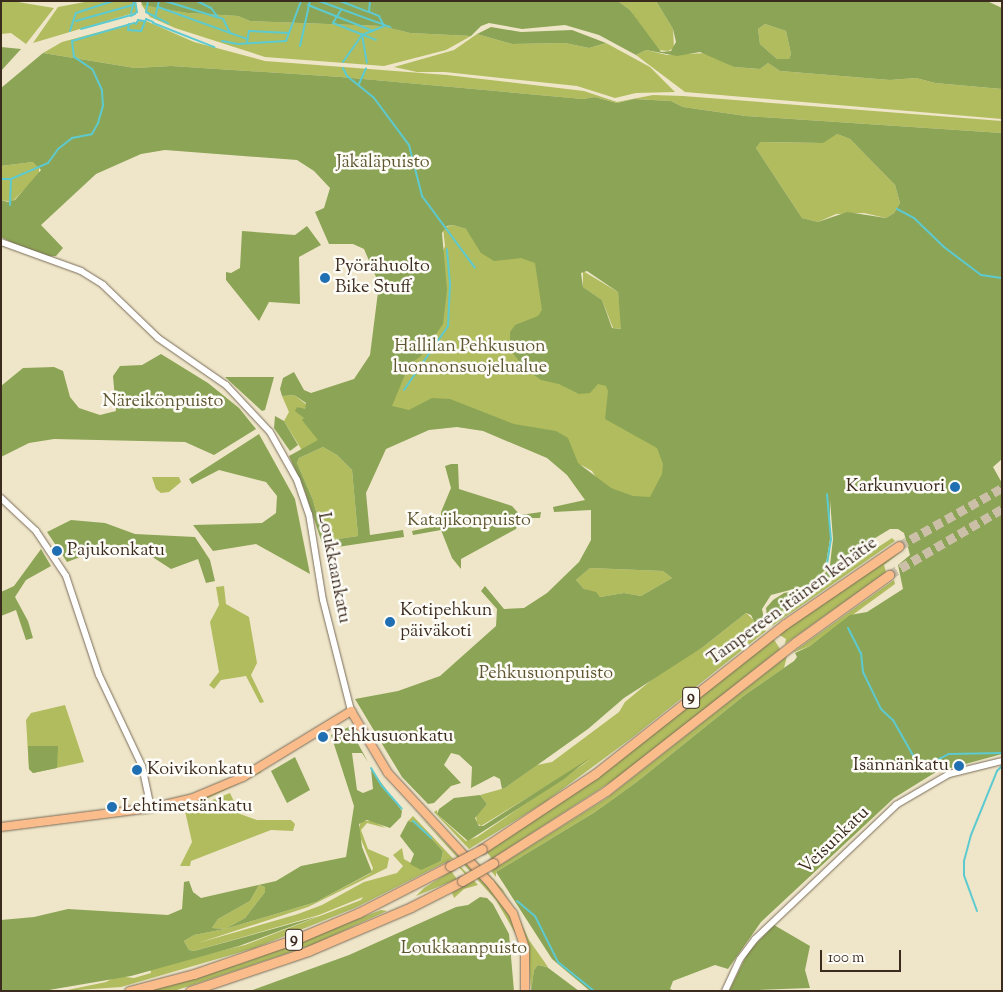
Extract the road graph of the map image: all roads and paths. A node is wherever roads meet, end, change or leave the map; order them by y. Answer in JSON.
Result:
{"nodes":[{"id":1,"x":1,"y":242,"type":"edge"},
{"id":2,"x":1,"y":498,"type":"edge"},
{"id":3,"x":899,"y":546,"type":"tunnel mouth"},
{"id":4,"x":888,"y":575,"type":"tunnel mouth"},
{"id":5,"x":352,"y":712,"type":"junction"},
{"id":6,"x":1002,"y":761,"type":"edge"},
{"id":7,"x":151,"y":808,"type":"junction"},
{"id":8,"x":1,"y":826,"type":"edge"},
{"id":9,"x":129,"y":991,"type":"edge"},
{"id":10,"x":190,"y":991,"type":"edge"},
{"id":11,"x":526,"y":991,"type":"edge"},
{"id":12,"x":724,"y":991,"type":"edge"}],
"edges":[{"from":1,"to":5,"type":"street","name":"Loukkaankatu"},
{"from":2,"to":7,"type":"street"},
{"from":3,"to":9,"type":"highway","name":"Tampereen itäinen kehätie","number":"9","bridge":true},
{"from":4,"to":10,"type":"highway","name":"Tampereen itäinen kehätie","number":"9","bridge":true},
{"from":5,"to":7,"type":"main road"},
{"from":5,"to":11,"type":"main road","name":"Loukkaankatu"},
{"from":6,"to":12,"type":"street","name":"Veisunkatu"},
{"from":7,"to":8,"type":"main road"}]}
